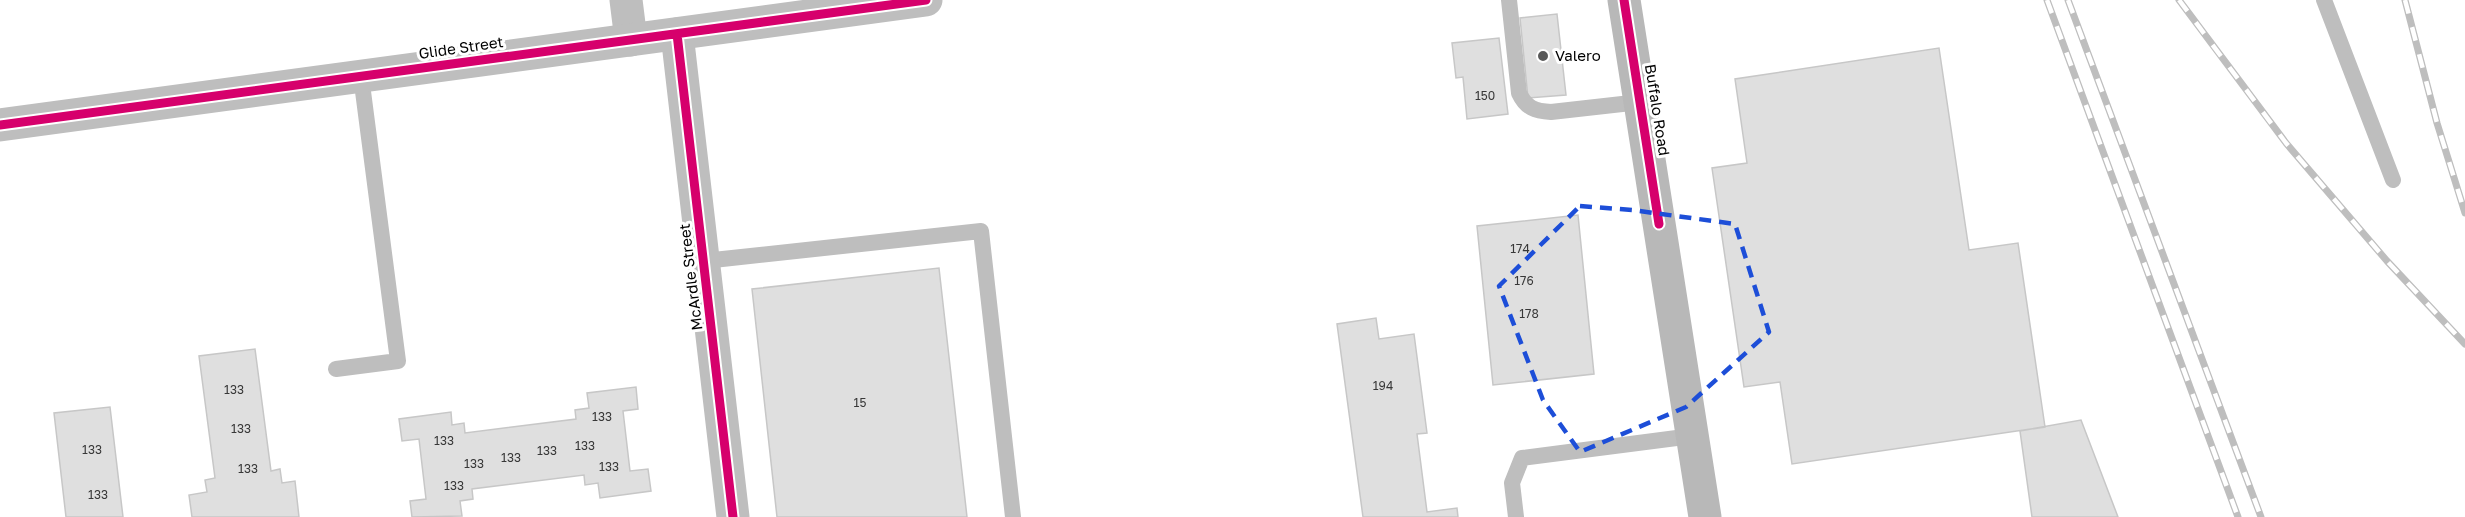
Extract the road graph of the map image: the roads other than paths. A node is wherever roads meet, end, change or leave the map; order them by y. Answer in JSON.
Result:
{"nodes":[{"id":1,"x":626,"y":0,"type":"edge"},
{"id":2,"x":926,"y":0,"type":"edge"},
{"id":3,"x":1509,"y":0,"type":"edge"},
{"id":4,"x":1624,"y":0,"type":"edge"},
{"id":5,"x":2324,"y":0,"type":"edge"},
{"id":6,"x":677,"y":34,"type":"junction"},
{"id":7,"x":631,"y":40,"type":"junction"},
{"id":8,"x":361,"y":76,"type":"junction"},
{"id":9,"x":1640,"y":102,"type":"junction"},
{"id":10,"x":0,"y":125,"type":"edge"},
{"id":11,"x":2393,"y":180,"type":"dead end"},
{"id":12,"x":704,"y":261,"type":"junction"},
{"id":13,"x":336,"y":369,"type":"dead end"},
{"id":14,"x":1692,"y":436,"type":"junction"},
{"id":15,"x":733,"y":517,"type":"edge"},
{"id":16,"x":1013,"y":517,"type":"edge"},
{"id":17,"x":1516,"y":517,"type":"edge"},
{"id":18,"x":1705,"y":517,"type":"edge"}],
"edges":[{"from":1,"to":7,"type":"street"},
{"from":2,"to":6,"type":"street","name":"Glide Street"},
{"from":3,"to":9,"type":"lane"},
{"from":4,"to":9,"type":"main road","name":"Buffalo Road"},
{"from":5,"to":11,"type":"lane"},
{"from":6,"to":7,"type":"street","name":"Glide Street"},
{"from":6,"to":12,"type":"street","name":"McArdle Street"},
{"from":7,"to":8,"type":"street","name":"Glide Street"},
{"from":8,"to":10,"type":"street","name":"Glide Street"},
{"from":8,"to":13,"type":"lane"},
{"from":9,"to":14,"type":"main road","name":"Buffalo Road"},
{"from":12,"to":15,"type":"street","name":"McArdle Street"},
{"from":12,"to":16,"type":"lane"},
{"from":14,"to":17,"type":"lane"},
{"from":14,"to":18,"type":"main road","name":"Buffalo Road"}]}
